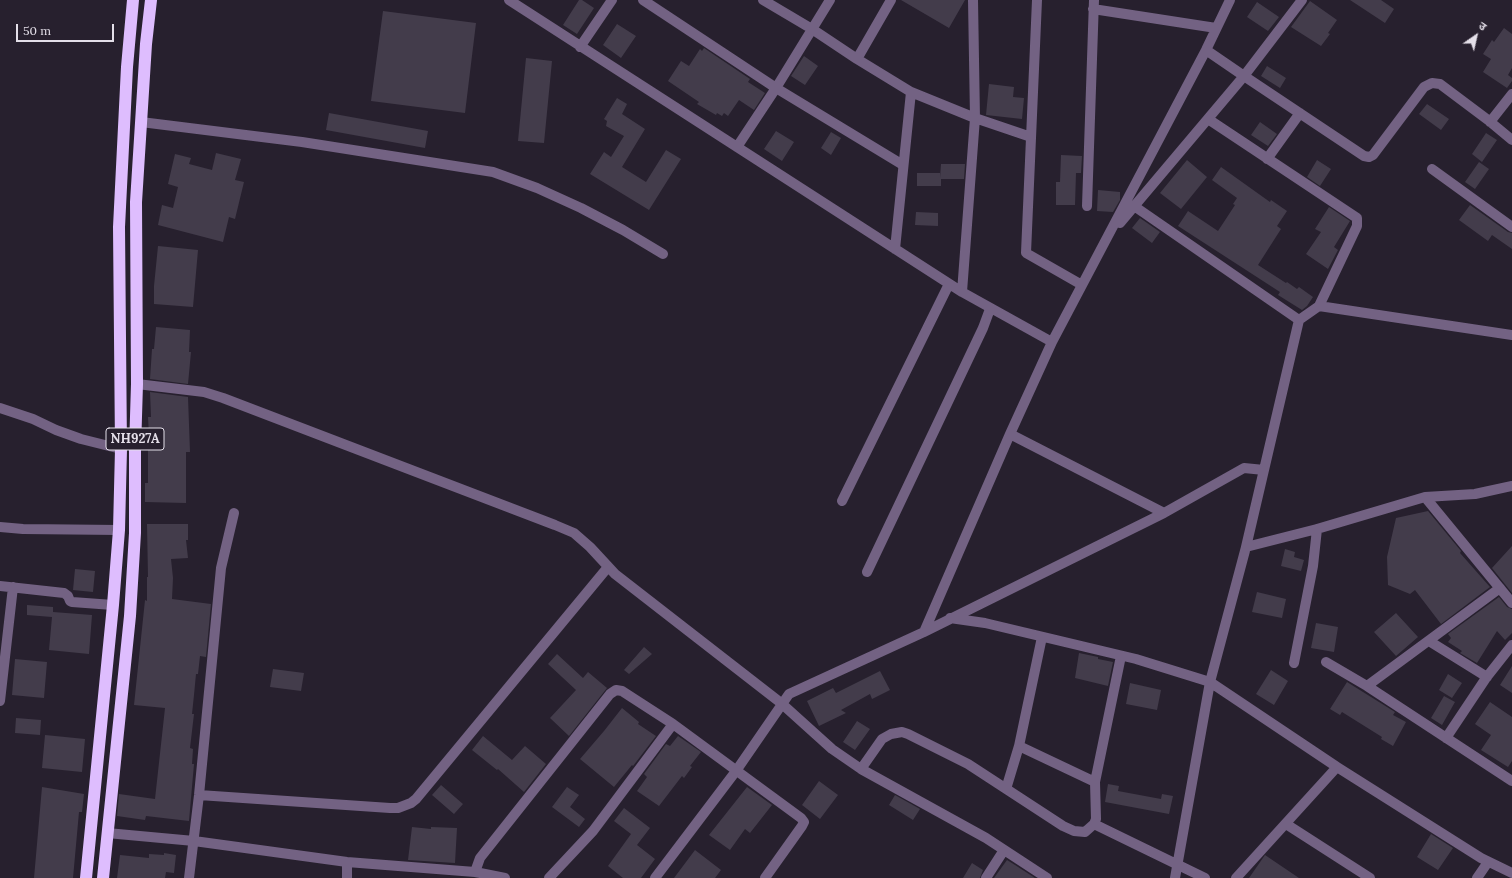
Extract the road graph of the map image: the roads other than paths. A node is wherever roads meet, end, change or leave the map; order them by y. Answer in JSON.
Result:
{"nodes":[{"id":1,"x":133,"y":0,"type":"edge"},
{"id":2,"x":151,"y":0,"type":"edge"},
{"id":3,"x":509,"y":0,"type":"edge"},
{"id":4,"x":612,"y":0,"type":"edge"},
{"id":5,"x":643,"y":0,"type":"edge"},
{"id":6,"x":763,"y":0,"type":"edge"},
{"id":7,"x":830,"y":0,"type":"edge"},
{"id":8,"x":891,"y":0,"type":"edge"},
{"id":9,"x":973,"y":0,"type":"edge"},
{"id":10,"x":1037,"y":0,"type":"edge"},
{"id":11,"x":1230,"y":0,"type":"edge"},
{"id":12,"x":1299,"y":1,"type":"edge"},
{"id":13,"x":1093,"y":4,"type":"edge"},
{"id":14,"x":1216,"y":28,"type":"junction"},
{"id":15,"x":812,"y":29,"type":"junction"},
{"id":16,"x":580,"y":47,"type":"junction"},
{"id":17,"x":1206,"y":50,"type":"junction"},
{"id":18,"x":857,"y":59,"type":"junction"},
{"id":19,"x":1244,"y":76,"type":"junction"},
{"id":20,"x":776,"y":88,"type":"junction"},
{"id":21,"x":911,"y":92,"type":"junction"},
{"id":22,"x":1512,"y":94,"type":"edge"},
{"id":23,"x":1300,"y":113,"type":"junction"},
{"id":24,"x":975,"y":118,"type":"junction"},
{"id":25,"x":1208,"y":119,"type":"junction"},
{"id":26,"x":141,"y":122,"type":"junction"},
{"id":27,"x":1490,"y":122,"type":"junction"},
{"id":28,"x":1031,"y":137,"type":"junction"},
{"id":29,"x":1512,"y":140,"type":"edge"},
{"id":30,"x":737,"y":147,"type":"junction"},
{"id":31,"x":1267,"y":159,"type":"junction"},
{"id":32,"x":903,"y":165,"type":"junction"},
{"id":33,"x":1432,"y":169,"type":"dead end"},
{"id":34,"x":1086,"y":206,"type":"dead end"},
{"id":35,"x":1134,"y":206,"type":"junction"},
{"id":36,"x":1512,"y":227,"type":"edge"},
{"id":37,"x":1107,"y":238,"type":"junction"},
{"id":38,"x":895,"y":249,"type":"junction"},
{"id":39,"x":663,"y":254,"type":"dead end"},
{"id":40,"x":949,"y":284,"type":"junction"},
{"id":41,"x":1082,"y":285,"type":"junction"},
{"id":42,"x":962,"y":292,"type":"junction"},
{"id":43,"x":1318,"y":306,"type":"junction"},
{"id":44,"x":990,"y":309,"type":"junction"},
{"id":45,"x":1299,"y":320,"type":"junction"},
{"id":46,"x":1512,"y":335,"type":"edge"},
{"id":47,"x":1052,"y":342,"type":"junction"},
{"id":48,"x":137,"y":384,"type":"junction"},
{"id":49,"x":0,"y":408,"type":"edge"},
{"id":50,"x":121,"y":426,"type":"junction"},
{"id":51,"x":136,"y":426,"type":"junction"},
{"id":52,"x":1010,"y":434,"type":"junction"},
{"id":53,"x":121,"y":449,"type":"junction"},
{"id":54,"x":121,"y":470,"type":"junction"},
{"id":55,"x":135,"y":470,"type":"junction"},
{"id":56,"x":1264,"y":470,"type":"junction"},
{"id":57,"x":1512,"y":486,"type":"edge"},
{"id":58,"x":1425,"y":497,"type":"junction"},
{"id":59,"x":842,"y":501,"type":"dead end"},
{"id":60,"x":234,"y":513,"type":"dead end"},
{"id":61,"x":1164,"y":513,"type":"junction"},
{"id":62,"x":0,"y":527,"type":"edge"},
{"id":63,"x":1317,"y":528,"type":"junction"},
{"id":64,"x":118,"y":530,"type":"junction"},
{"id":65,"x":1246,"y":547,"type":"junction"},
{"id":66,"x":608,"y":567,"type":"junction"},
{"id":67,"x":867,"y":572,"type":"dead end"},
{"id":68,"x":0,"y":586,"type":"edge"},
{"id":69,"x":13,"y":588,"type":"junction"},
{"id":70,"x":1500,"y":588,"type":"junction"},
{"id":71,"x":1512,"y":603,"type":"edge"},
{"id":72,"x":113,"y":605,"type":"junction"},
{"id":73,"x":950,"y":618,"type":"junction"},
{"id":74,"x":924,"y":632,"type":"junction"},
{"id":75,"x":1042,"y":637,"type":"junction"},
{"id":76,"x":1429,"y":641,"type":"junction"},
{"id":77,"x":1512,"y":645,"type":"edge"},
{"id":78,"x":1122,"y":656,"type":"junction"},
{"id":79,"x":1326,"y":662,"type":"dead end"},
{"id":80,"x":1294,"y":663,"type":"dead end"},
{"id":81,"x":1487,"y":677,"type":"junction"},
{"id":82,"x":1210,"y":682,"type":"junction"},
{"id":83,"x":1367,"y":686,"type":"junction"},
{"id":84,"x":0,"y":701,"type":"edge"},
{"id":85,"x":782,"y":703,"type":"junction"},
{"id":86,"x":673,"y":724,"type":"junction"},
{"id":87,"x":1446,"y":738,"type":"junction"},
{"id":88,"x":1019,"y":746,"type":"junction"},
{"id":89,"x":1337,"y":767,"type":"junction"},
{"id":90,"x":861,"y":769,"type":"junction"},
{"id":91,"x":736,"y":771,"type":"junction"},
{"id":92,"x":1511,"y":779,"type":"edge"},
{"id":93,"x":1095,"y":782,"type":"junction"},
{"id":94,"x":1006,"y":789,"type":"junction"},
{"id":95,"x":199,"y":795,"type":"junction"},
{"id":96,"x":1094,"y":824,"type":"junction"},
{"id":97,"x":1286,"y":824,"type":"junction"},
{"id":98,"x":107,"y":833,"type":"junction"},
{"id":99,"x":194,"y":841,"type":"junction"},
{"id":100,"x":1004,"y":850,"type":"junction"},
{"id":101,"x":347,"y":862,"type":"junction"},
{"id":102,"x":1488,"y":862,"type":"junction"},
{"id":103,"x":1177,"y":865,"type":"junction"},
{"id":104,"x":475,"y":872,"type":"junction"},
{"id":105,"x":1512,"y":874,"type":"edge"},
{"id":106,"x":86,"y":878,"type":"edge"},
{"id":107,"x":102,"y":878,"type":"edge"},
{"id":108,"x":189,"y":878,"type":"edge"},
{"id":109,"x":347,"y":878,"type":"edge"},
{"id":110,"x":505,"y":878,"type":"edge"},
{"id":111,"x":549,"y":878,"type":"edge"},
{"id":112,"x":656,"y":878,"type":"edge"},
{"id":113,"x":765,"y":878,"type":"edge"},
{"id":114,"x":986,"y":878,"type":"edge"},
{"id":115,"x":1047,"y":878,"type":"edge"},
{"id":116,"x":1175,"y":878,"type":"edge"},
{"id":117,"x":1205,"y":878,"type":"edge"},
{"id":118,"x":1236,"y":878,"type":"edge"},
{"id":119,"x":1370,"y":878,"type":"edge"},
{"id":120,"x":1477,"y":878,"type":"edge"}],
"edges":[{"from":1,"to":50,"type":"highway","number":"NH927A"},
{"from":2,"to":26,"type":"highway","number":"NH927A"},
{"from":3,"to":16,"type":"street"},
{"from":4,"to":16,"type":"street"},
{"from":5,"to":20,"type":"street"},
{"from":6,"to":15,"type":"street"},
{"from":7,"to":15,"type":"street"},
{"from":8,"to":18,"type":"street"},
{"from":9,"to":24,"type":"street"},
{"from":10,"to":28,"type":"street"},
{"from":11,"to":14,"type":"street"},
{"from":12,"to":19,"type":"street"},
{"from":13,"to":14,"type":"street"},
{"from":13,"to":34,"type":"street"},
{"from":14,"to":17,"type":"street"},
{"from":15,"to":18,"type":"street"},
{"from":15,"to":20,"type":"street"},
{"from":16,"to":30,"type":"street"},
{"from":17,"to":19,"type":"street"},
{"from":17,"to":37,"type":"street"},
{"from":18,"to":21,"type":"street"},
{"from":19,"to":23,"type":"street"},
{"from":19,"to":25,"type":"street"},
{"from":20,"to":30,"type":"street"},
{"from":20,"to":32,"type":"street"},
{"from":21,"to":24,"type":"street"},
{"from":21,"to":32,"type":"street"},
{"from":22,"to":27,"type":"street"},
{"from":23,"to":27,"type":"street"},
{"from":23,"to":31,"type":"street"},
{"from":24,"to":28,"type":"street"},
{"from":24,"to":42,"type":"street"},
{"from":25,"to":31,"type":"street"},
{"from":25,"to":35,"type":"street"},
{"from":26,"to":39,"type":"street"},
{"from":26,"to":48,"type":"highway","number":"NH927A"},
{"from":27,"to":29,"type":"street"},
{"from":28,"to":41,"type":"street"},
{"from":30,"to":38,"type":"street"},
{"from":31,"to":43,"type":"street"},
{"from":32,"to":38,"type":"street"},
{"from":33,"to":36,"type":"street"},
{"from":35,"to":37,"type":"street"},
{"from":35,"to":45,"type":"street"},
{"from":37,"to":41,"type":"street"},
{"from":38,"to":40,"type":"street"},
{"from":40,"to":42,"type":"street"},
{"from":40,"to":59,"type":"street"},
{"from":41,"to":47,"type":"street"},
{"from":42,"to":44,"type":"street"},
{"from":43,"to":45,"type":"street"},
{"from":43,"to":46,"type":"street"},
{"from":44,"to":47,"type":"street"},
{"from":44,"to":67,"type":"street"},
{"from":45,"to":56,"type":"street"},
{"from":47,"to":52,"type":"street"},
{"from":48,"to":51,"type":"highway","number":"NH927A"},
{"from":48,"to":66,"type":"street"},
{"from":49,"to":53,"type":"street"},
{"from":50,"to":51,"type":"highway"},
{"from":50,"to":53,"type":"highway","number":"NH927A"},
{"from":51,"to":55,"type":"highway","number":"NH927A"},
{"from":52,"to":61,"type":"street"},
{"from":52,"to":74,"type":"street"},
{"from":53,"to":54,"type":"highway","number":"NH927A"},
{"from":54,"to":55,"type":"highway"},
{"from":54,"to":64,"type":"highway","number":"NH927A"},
{"from":55,"to":98,"type":"highway","number":"NH927A"},
{"from":56,"to":61,"type":"street"},
{"from":56,"to":65,"type":"street"},
{"from":57,"to":58,"type":"street"},
{"from":58,"to":63,"type":"street"},
{"from":58,"to":70,"type":"street"},
{"from":60,"to":95,"type":"street"},
{"from":61,"to":73,"type":"street"},
{"from":62,"to":64,"type":"street"},
{"from":63,"to":65,"type":"street"},
{"from":63,"to":80,"type":"street"},
{"from":64,"to":72,"type":"highway","number":"NH927A"},
{"from":65,"to":82,"type":"street"},
{"from":66,"to":85,"type":"street"},
{"from":66,"to":95,"type":"street"},
{"from":68,"to":69,"type":"street"},
{"from":69,"to":72,"type":"street"},
{"from":69,"to":84,"type":"street"},
{"from":70,"to":71,"type":"street"},
{"from":70,"to":76,"type":"street"},
{"from":72,"to":106,"type":"highway","number":"NH927A"},
{"from":73,"to":74,"type":"street"},
{"from":73,"to":75,"type":"street"},
{"from":74,"to":85,"type":"street"},
{"from":75,"to":78,"type":"street"},
{"from":75,"to":88,"type":"street"},
{"from":76,"to":81,"type":"street"},
{"from":76,"to":83,"type":"street"},
{"from":77,"to":81,"type":"street"},
{"from":78,"to":82,"type":"street"},
{"from":78,"to":93,"type":"street"},
{"from":79,"to":83,"type":"street"},
{"from":81,"to":87,"type":"street"},
{"from":82,"to":89,"type":"street"},
{"from":82,"to":103,"type":"street"},
{"from":83,"to":87,"type":"street"},
{"from":85,"to":90,"type":"street"},
{"from":85,"to":91,"type":"street"},
{"from":86,"to":91,"type":"street"},
{"from":86,"to":104,"type":"street"},
{"from":86,"to":111,"type":"street"},
{"from":87,"to":92,"type":"street"},
{"from":88,"to":93,"type":"street"},
{"from":88,"to":94,"type":"street"},
{"from":89,"to":97,"type":"street"},
{"from":89,"to":102,"type":"street"},
{"from":90,"to":94,"type":"street"},
{"from":90,"to":100,"type":"street"},
{"from":91,"to":112,"type":"street"},
{"from":91,"to":113,"type":"street"},
{"from":93,"to":96,"type":"street"},
{"from":94,"to":96,"type":"street"},
{"from":95,"to":99,"type":"street"},
{"from":96,"to":103,"type":"street"},
{"from":97,"to":118,"type":"street"},
{"from":97,"to":119,"type":"street"},
{"from":98,"to":99,"type":"street"},
{"from":98,"to":107,"type":"highway","number":"NH927A"},
{"from":99,"to":101,"type":"street"},
{"from":99,"to":108,"type":"street"},
{"from":100,"to":114,"type":"street"},
{"from":100,"to":115,"type":"street"},
{"from":101,"to":104,"type":"street"},
{"from":101,"to":109,"type":"street"},
{"from":102,"to":105,"type":"street"},
{"from":102,"to":120,"type":"street"},
{"from":103,"to":116,"type":"street"},
{"from":103,"to":117,"type":"street"},
{"from":104,"to":110,"type":"street"}]}
